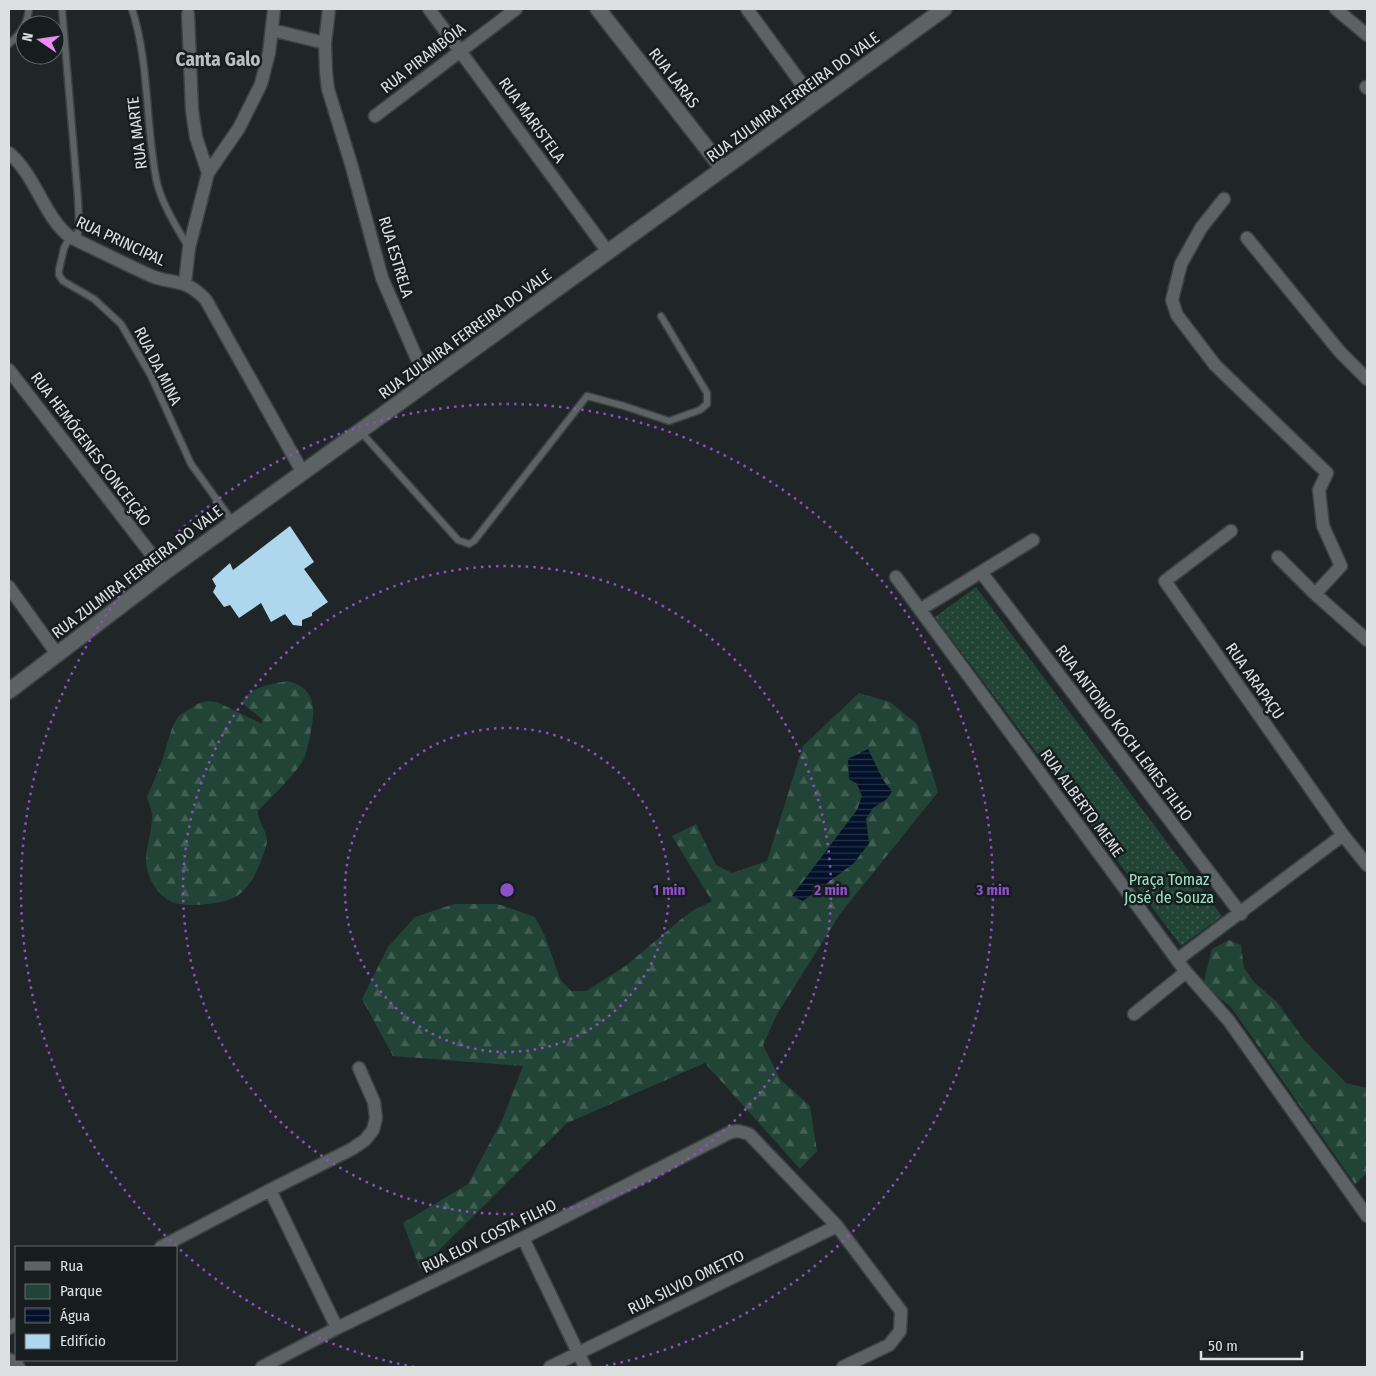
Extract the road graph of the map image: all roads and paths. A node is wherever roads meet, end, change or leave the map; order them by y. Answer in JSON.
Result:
{"nodes":[{"id":1,"x":29,"y":9,"type":"edge"},
{"id":2,"x":62,"y":9,"type":"edge"},
{"id":3,"x":132,"y":9,"type":"edge"},
{"id":4,"x":274,"y":9,"type":"edge"},
{"id":5,"x":329,"y":9,"type":"edge"},
{"id":6,"x":429,"y":9,"type":"edge"},
{"id":7,"x":516,"y":9,"type":"edge"},
{"id":8,"x":598,"y":9,"type":"edge"},
{"id":9,"x":747,"y":9,"type":"edge"},
{"id":10,"x":944,"y":9,"type":"edge"},
{"id":11,"x":1336,"y":9,"type":"edge"},
{"id":12,"x":188,"y":14,"type":"dead end"},
{"id":13,"x":272,"y":30,"type":"junction"},
{"id":14,"x":1367,"y":35,"type":"edge"},
{"id":15,"x":325,"y":43,"type":"junction"},
{"id":16,"x":9,"y":44,"type":"edge"},
{"id":17,"x":460,"y":50,"type":"junction"},
{"id":18,"x":815,"y":102,"type":"junction"},
{"id":19,"x":375,"y":116,"type":"dead end"},
{"id":20,"x":9,"y":152,"type":"edge"},
{"id":21,"x":723,"y":169,"type":"junction"},
{"id":22,"x":208,"y":173,"type":"junction"},
{"id":23,"x":1224,"y":199,"type":"dead end"},
{"id":24,"x":73,"y":238,"type":"junction"},
{"id":25,"x":1247,"y":238,"type":"dead end"},
{"id":26,"x":189,"y":248,"type":"junction"},
{"id":27,"x":608,"y":252,"type":"junction"},
{"id":28,"x":185,"y":284,"type":"junction"},
{"id":29,"x":661,"y":316,"type":"dead end"},
{"id":30,"x":10,"y":373,"type":"edge"},
{"id":31,"x":1367,"y":379,"type":"edge"},
{"id":32,"x":427,"y":382,"type":"junction"},
{"id":33,"x":360,"y":431,"type":"junction"},
{"id":34,"x":303,"y":473,"type":"junction"},
{"id":35,"x":233,"y":523,"type":"junction"},
{"id":36,"x":1231,"y":531,"type":"dead end"},
{"id":37,"x":1033,"y":540,"type":"dead end"},
{"id":38,"x":1278,"y":556,"type":"dead end"},
{"id":39,"x":165,"y":572,"type":"junction"},
{"id":40,"x":981,"y":572,"type":"junction"},
{"id":41,"x":896,"y":577,"type":"dead end"},
{"id":42,"x":9,"y":588,"type":"edge"},
{"id":43,"x":1315,"y":594,"type":"junction"},
{"id":44,"x":921,"y":609,"type":"junction"},
{"id":45,"x":1367,"y":640,"type":"edge"},
{"id":46,"x":57,"y":654,"type":"junction"},
{"id":47,"x":9,"y":691,"type":"edge"},
{"id":48,"x":1344,"y":835,"type":"junction"},
{"id":49,"x":1367,"y":866,"type":"edge"},
{"id":50,"x":1241,"y":914,"type":"junction"},
{"id":51,"x":1178,"y":960,"type":"junction"},
{"id":52,"x":1186,"y":972,"type":"junction"},
{"id":53,"x":1134,"y":1014,"type":"dead end"},
{"id":54,"x":359,"y":1068,"type":"dead end"},
{"id":55,"x":270,"y":1190,"type":"junction"},
{"id":56,"x":1367,"y":1216,"type":"edge"},
{"id":57,"x":837,"y":1226,"type":"junction"},
{"id":58,"x":523,"y":1238,"type":"junction"},
{"id":59,"x":164,"y":1246,"type":"edge"},
{"id":60,"x":337,"y":1328,"type":"junction"},
{"id":61,"x":578,"y":1353,"type":"junction"},
{"id":62,"x":9,"y":1361,"type":"edge"},
{"id":63,"x":17,"y":1367,"type":"edge"},
{"id":64,"x":262,"y":1367,"type":"edge"},
{"id":65,"x":550,"y":1367,"type":"edge"},
{"id":66,"x":585,"y":1367,"type":"edge"},
{"id":67,"x":844,"y":1367,"type":"edge"}],
"edges":[{"from":1,"to":16,"type":"lane"},
{"from":2,"to":24,"type":"lane","name":"RUA DA MINA"},
{"from":3,"to":26,"type":"lane","name":"RUA MARTE"},
{"from":4,"to":13,"type":"street"},
{"from":5,"to":15,"type":"street","name":"RUA ESTRELA"},
{"from":6,"to":17,"type":"street","name":"RUA MARISTELA"},
{"from":7,"to":17,"type":"street","name":"RUA PIRAMBÓIA"},
{"from":8,"to":21,"type":"street","name":"RUA LARAS"},
{"from":9,"to":18,"type":"street"},
{"from":10,"to":18,"type":"street","name":"RUA ZULMIRA FERREIRA DO VALE"},
{"from":11,"to":14,"type":"street"},
{"from":12,"to":22,"type":"street"},
{"from":13,"to":15,"type":"street"},
{"from":13,"to":22,"type":"street"},
{"from":15,"to":32,"type":"street","name":"RUA ESTRELA"},
{"from":17,"to":19,"type":"street","name":"RUA PIRAMBÓIA"},
{"from":17,"to":27,"type":"street","name":"RUA MARISTELA"},
{"from":18,"to":21,"type":"street","name":"RUA ZULMIRA FERREIRA DO VALE"},
{"from":20,"to":24,"type":"street","name":"RUA PRINCIPAL"},
{"from":21,"to":27,"type":"street","name":"RUA ZULMIRA FERREIRA DO VALE"},
{"from":22,"to":26,"type":"street"},
{"from":23,"to":43,"type":"street"},
{"from":24,"to":28,"type":"street","name":"RUA PRINCIPAL"},
{"from":24,"to":35,"type":"lane","name":"RUA DA MINA"},
{"from":25,"to":31,"type":"street"},
{"from":26,"to":28,"type":"street"},
{"from":27,"to":32,"type":"street","name":"RUA ZULMIRA FERREIRA DO VALE"},
{"from":28,"to":34,"type":"street","name":"RUA PRINCIPAL"},
{"from":29,"to":33,"type":"lane"},
{"from":30,"to":39,"type":"street","name":"RUA HEMÓGENES CONCEIÇÃO"},
{"from":32,"to":33,"type":"street","name":"RUA ZULMIRA FERREIRA DO VALE"},
{"from":33,"to":34,"type":"street","name":"RUA ZULMIRA FERREIRA DO VALE"},
{"from":34,"to":35,"type":"street","name":"RUA ZULMIRA FERREIRA DO VALE"},
{"from":35,"to":39,"type":"street","name":"RUA ZULMIRA FERREIRA DO VALE"},
{"from":36,"to":48,"type":"street","name":"RUA ARAPAÇU"},
{"from":37,"to":40,"type":"street"},
{"from":38,"to":43,"type":"street"},
{"from":39,"to":46,"type":"street","name":"RUA ZULMIRA FERREIRA DO VALE"},
{"from":40,"to":44,"type":"street"},
{"from":40,"to":50,"type":"street","name":"RUA ANTONIO KOCH LEMES FILHO"},
{"from":41,"to":44,"type":"street","name":"RUA ALBERTO MEME"},
{"from":42,"to":46,"type":"street"},
{"from":43,"to":45,"type":"street"},
{"from":44,"to":51,"type":"street","name":"RUA ALBERTO MEME"},
{"from":46,"to":47,"type":"street","name":"RUA ZULMIRA FERREIRA DO VALE"},
{"from":48,"to":49,"type":"street","name":"RUA ARAPAÇU"},
{"from":48,"to":50,"type":"street"},
{"from":50,"to":51,"type":"street"},
{"from":51,"to":52,"type":"street","name":"RUA ALBERTO MEME"},
{"from":52,"to":53,"type":"street"},
{"from":52,"to":56,"type":"street","name":"RUA ALBERTO MEME"},
{"from":54,"to":55,"type":"street"},
{"from":55,"to":59,"type":"street"},
{"from":55,"to":60,"type":"street"},
{"from":57,"to":58,"type":"street","name":"RUA ELOY COSTA FILHO"},
{"from":57,"to":61,"type":"street","name":"RUA SILVIO OMETTO"},
{"from":57,"to":67,"type":"street"},
{"from":58,"to":60,"type":"street","name":"RUA ELOY COSTA FILHO"},
{"from":58,"to":61,"type":"street"},
{"from":60,"to":64,"type":"street","name":"RUA ELOY COSTA FILHO"},
{"from":61,"to":65,"type":"street","name":"RUA SILVIO OMETTO"},
{"from":61,"to":66,"type":"street"},
{"from":62,"to":63,"type":"street"}]}
